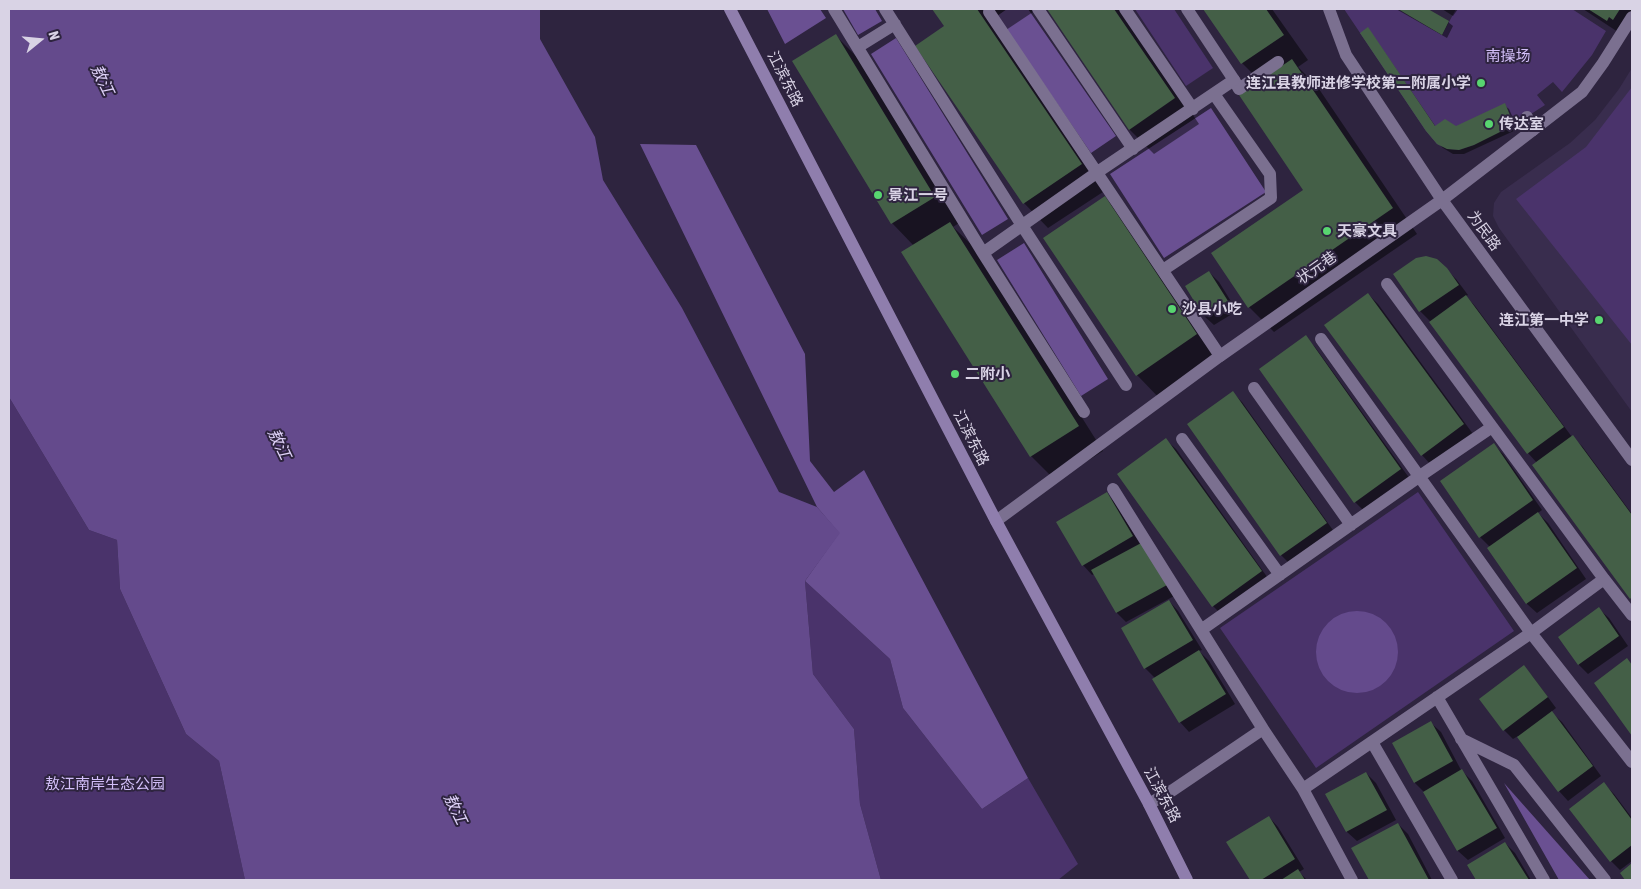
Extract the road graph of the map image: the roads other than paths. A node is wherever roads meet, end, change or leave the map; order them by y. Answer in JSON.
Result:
{"nodes":[{"id":1,"x":730,"y":9,"type":"edge"},
{"id":2,"x":834,"y":9,"type":"edge"},
{"id":3,"x":885,"y":9,"type":"edge"},
{"id":4,"x":1038,"y":9,"type":"edge"},
{"id":5,"x":1125,"y":9,"type":"edge"},
{"id":6,"x":1187,"y":9,"type":"edge"},
{"id":7,"x":1329,"y":9,"type":"edge"},
{"id":8,"x":989,"y":12,"type":"dead end"},
{"id":9,"x":1632,"y":17,"type":"edge"},
{"id":10,"x":895,"y":24,"type":"junction"},
{"id":11,"x":858,"y":47,"type":"junction"},
{"id":12,"x":1278,"y":62,"type":"dead end"},
{"id":13,"x":1234,"y":80,"type":"junction"},
{"id":14,"x":1214,"y":94,"type":"junction"},
{"id":15,"x":1193,"y":109,"type":"junction"},
{"id":16,"x":1527,"y":117,"type":"dead end"},
{"id":17,"x":1534,"y":130,"type":"junction"},
{"id":18,"x":1133,"y":149,"type":"junction"},
{"id":19,"x":1098,"y":173,"type":"junction"},
{"id":20,"x":1442,"y":200,"type":"junction"},
{"id":21,"x":1023,"y":227,"type":"junction"},
{"id":22,"x":984,"y":253,"type":"junction"},
{"id":23,"x":1163,"y":270,"type":"junction"},
{"id":24,"x":1386,"y":284,"type":"dead end"},
{"id":25,"x":1320,"y":338,"type":"dead end"},
{"id":26,"x":1220,"y":356,"type":"junction"},
{"id":27,"x":1126,"y":385,"type":"dead end"},
{"id":28,"x":1254,"y":388,"type":"dead end"},
{"id":29,"x":1084,"y":412,"type":"dead end"},
{"id":30,"x":1492,"y":427,"type":"junction"},
{"id":31,"x":1182,"y":439,"type":"dead end"},
{"id":32,"x":1632,"y":460,"type":"edge"},
{"id":33,"x":1420,"y":476,"type":"junction"},
{"id":34,"x":1113,"y":489,"type":"dead end"},
{"id":35,"x":996,"y":521,"type":"junction"},
{"id":36,"x":1351,"y":524,"type":"junction"},
{"id":37,"x":1280,"y":575,"type":"junction"},
{"id":38,"x":1604,"y":579,"type":"junction"},
{"id":39,"x":1632,"y":615,"type":"edge"},
{"id":40,"x":1201,"y":630,"type":"junction"},
{"id":41,"x":1531,"y":633,"type":"junction"},
{"id":42,"x":1437,"y":697,"type":"junction"},
{"id":43,"x":1263,"y":729,"type":"junction"},
{"id":44,"x":1461,"y":739,"type":"junction"},
{"id":45,"x":1372,"y":742,"type":"junction"},
{"id":46,"x":1632,"y":762,"type":"edge"},
{"id":47,"x":1303,"y":789,"type":"junction"},
{"id":48,"x":1149,"y":804,"type":"junction"},
{"id":49,"x":1188,"y":880,"type":"edge"},
{"id":50,"x":1352,"y":880,"type":"edge"},
{"id":51,"x":1452,"y":880,"type":"edge"},
{"id":52,"x":1544,"y":880,"type":"edge"},
{"id":53,"x":1606,"y":880,"type":"edge"}],
"edges":[{"from":1,"to":35,"type":"main road","name":"江滨东路"},
{"from":2,"to":11,"type":"street"},
{"from":3,"to":10,"type":"street"},
{"from":4,"to":18,"type":"street"},
{"from":5,"to":15,"type":"street"},
{"from":6,"to":13,"type":"street"},
{"from":7,"to":20,"type":"street","name":"为民路"},
{"from":8,"to":19,"type":"street"},
{"from":9,"to":17,"type":"street","name":"状元巷"},
{"from":10,"to":11,"type":"street"},
{"from":10,"to":21,"type":"street"},
{"from":11,"to":22,"type":"street"},
{"from":12,"to":13,"type":"street"},
{"from":13,"to":14,"type":"street"},
{"from":14,"to":15,"type":"street"},
{"from":14,"to":23,"type":"street"},
{"from":15,"to":18,"type":"street"},
{"from":16,"to":17,"type":"street"},
{"from":17,"to":20,"type":"street","name":"状元巷"},
{"from":18,"to":19,"type":"street"},
{"from":19,"to":21,"type":"street"},
{"from":19,"to":23,"type":"street"},
{"from":20,"to":26,"type":"street","name":"状元巷"},
{"from":20,"to":32,"type":"street","name":"为民路"},
{"from":21,"to":22,"type":"street"},
{"from":21,"to":27,"type":"street"},
{"from":22,"to":29,"type":"street"},
{"from":23,"to":26,"type":"street"},
{"from":24,"to":30,"type":"street"},
{"from":25,"to":33,"type":"street"},
{"from":26,"to":35,"type":"street","name":"状元巷"},
{"from":28,"to":36,"type":"street"},
{"from":30,"to":33,"type":"street"},
{"from":30,"to":38,"type":"street"},
{"from":31,"to":37,"type":"street"},
{"from":33,"to":36,"type":"street"},
{"from":33,"to":41,"type":"street"},
{"from":34,"to":40,"type":"street"},
{"from":35,"to":48,"type":"main road","name":"江滨东路"},
{"from":36,"to":37,"type":"street"},
{"from":37,"to":40,"type":"street"},
{"from":38,"to":39,"type":"street"},
{"from":38,"to":41,"type":"street"},
{"from":40,"to":43,"type":"street"},
{"from":41,"to":42,"type":"street"},
{"from":41,"to":46,"type":"street"},
{"from":42,"to":44,"type":"street"},
{"from":42,"to":45,"type":"street"},
{"from":43,"to":47,"type":"street"},
{"from":43,"to":48,"type":"street"},
{"from":44,"to":52,"type":"street"},
{"from":44,"to":53,"type":"street"},
{"from":45,"to":47,"type":"street"},
{"from":45,"to":51,"type":"street"},
{"from":47,"to":50,"type":"street"},
{"from":48,"to":49,"type":"main road","name":"江滨东路"}]}
